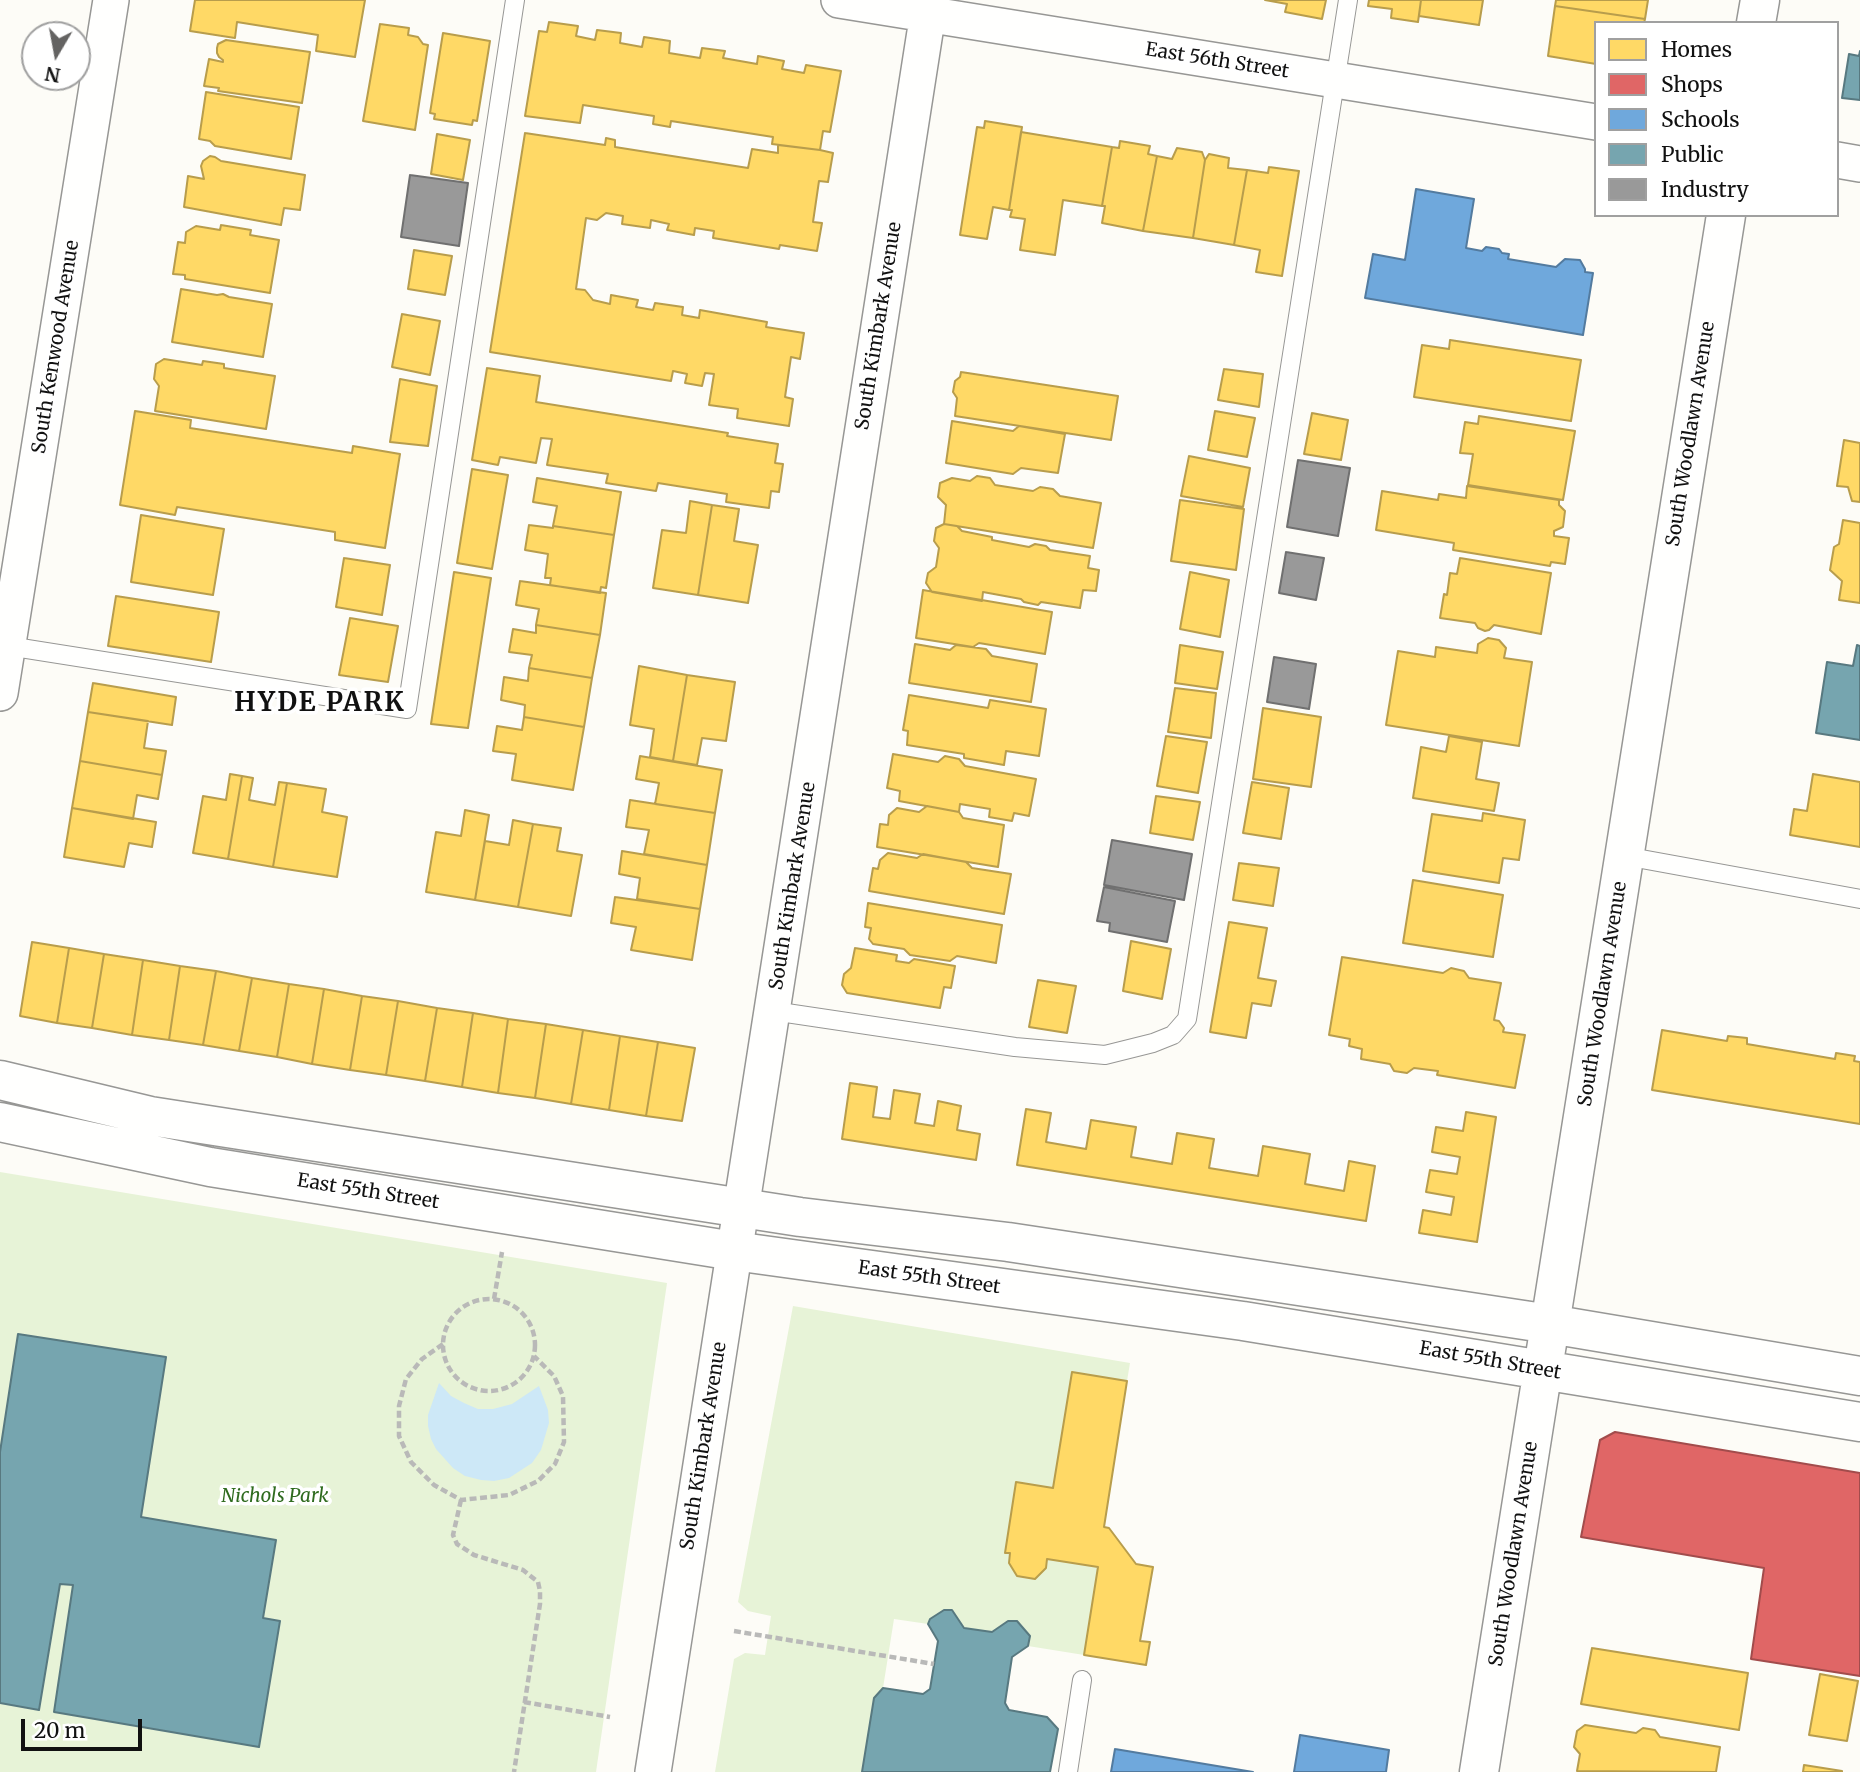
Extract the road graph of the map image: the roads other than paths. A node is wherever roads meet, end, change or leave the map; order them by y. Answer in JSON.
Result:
{"nodes":[{"id":1,"x":111,"y":0,"type":"edge"},
{"id":2,"x":515,"y":0,"type":"edge"},
{"id":3,"x":839,"y":0,"type":"edge"},
{"id":4,"x":1348,"y":0,"type":"edge"},
{"id":5,"x":1760,"y":0,"type":"edge"},
{"id":6,"x":929,"y":7,"type":"edge"},
{"id":7,"x":1756,"y":21,"type":"edge"},
{"id":8,"x":1336,"y":80,"type":"junction"},
{"id":9,"x":1594,"y":122,"type":"edge"},
{"id":10,"x":1839,"y":160,"type":"edge"},
{"id":11,"x":1860,"y":164,"type":"edge"},
{"id":12,"x":1726,"y":217,"type":"edge"},
{"id":13,"x":8,"y":646,"type":"junction"},
{"id":14,"x":0,"y":693,"type":"edge"},
{"id":15,"x":1625,"y":856,"type":"junction"},
{"id":16,"x":1860,"y":898,"type":"edge"},
{"id":17,"x":773,"y":1011,"type":"junction"},
{"id":18,"x":0,"y":1080,"type":"edge"},
{"id":19,"x":0,"y":1122,"type":"edge"},
{"id":20,"x":741,"y":1208,"type":"junction"},
{"id":21,"x":734,"y":1251,"type":"junction"},
{"id":22,"x":1550,"y":1324,"type":"junction"},
{"id":23,"x":1543,"y":1369,"type":"junction"},
{"id":24,"x":1860,"y":1376,"type":"edge"},
{"id":25,"x":1860,"y":1422,"type":"edge"},
{"id":26,"x":1082,"y":1680,"type":"dead end"},
{"id":27,"x":653,"y":1772,"type":"edge"},
{"id":28,"x":1068,"y":1772,"type":"edge"},
{"id":29,"x":1479,"y":1772,"type":"edge"}],
"edges":[{"from":1,"to":13,"type":"street","name":"South Kenwood Avenue"},
{"from":2,"to":13,"type":"lane"},
{"from":3,"to":6,"type":"street","name":"East 56th Street"},
{"from":4,"to":8,"type":"lane"},
{"from":5,"to":7,"type":"street"},
{"from":6,"to":8,"type":"street","name":"East 56th Street"},
{"from":6,"to":17,"type":"street","name":"South Kimbark Avenue"},
{"from":8,"to":9,"type":"street","name":"East 56th Street"},
{"from":8,"to":17,"type":"lane"},
{"from":10,"to":11,"type":"street"},
{"from":12,"to":15,"type":"street","name":"South Woodlawn Avenue"},
{"from":13,"to":14,"type":"street","name":"South Kenwood Avenue"},
{"from":15,"to":16,"type":"lane"},
{"from":15,"to":22,"type":"street","name":"South Woodlawn Avenue"},
{"from":17,"to":20,"type":"street","name":"South Kimbark Avenue"},
{"from":18,"to":20,"type":"street"},
{"from":19,"to":21,"type":"street","name":"East 55th Street"},
{"from":20,"to":21,"type":"street","name":"South Kimbark Avenue"},
{"from":20,"to":22,"type":"street"},
{"from":21,"to":23,"type":"street","name":"East 55th Street"},
{"from":21,"to":27,"type":"street","name":"South Kimbark Avenue"},
{"from":22,"to":23,"type":"street","name":"South Woodlawn Avenue"},
{"from":22,"to":24,"type":"street"},
{"from":23,"to":25,"type":"street","name":"East 55th Street"},
{"from":23,"to":29,"type":"street","name":"South Woodlawn Avenue"},
{"from":26,"to":28,"type":"lane"}]}
